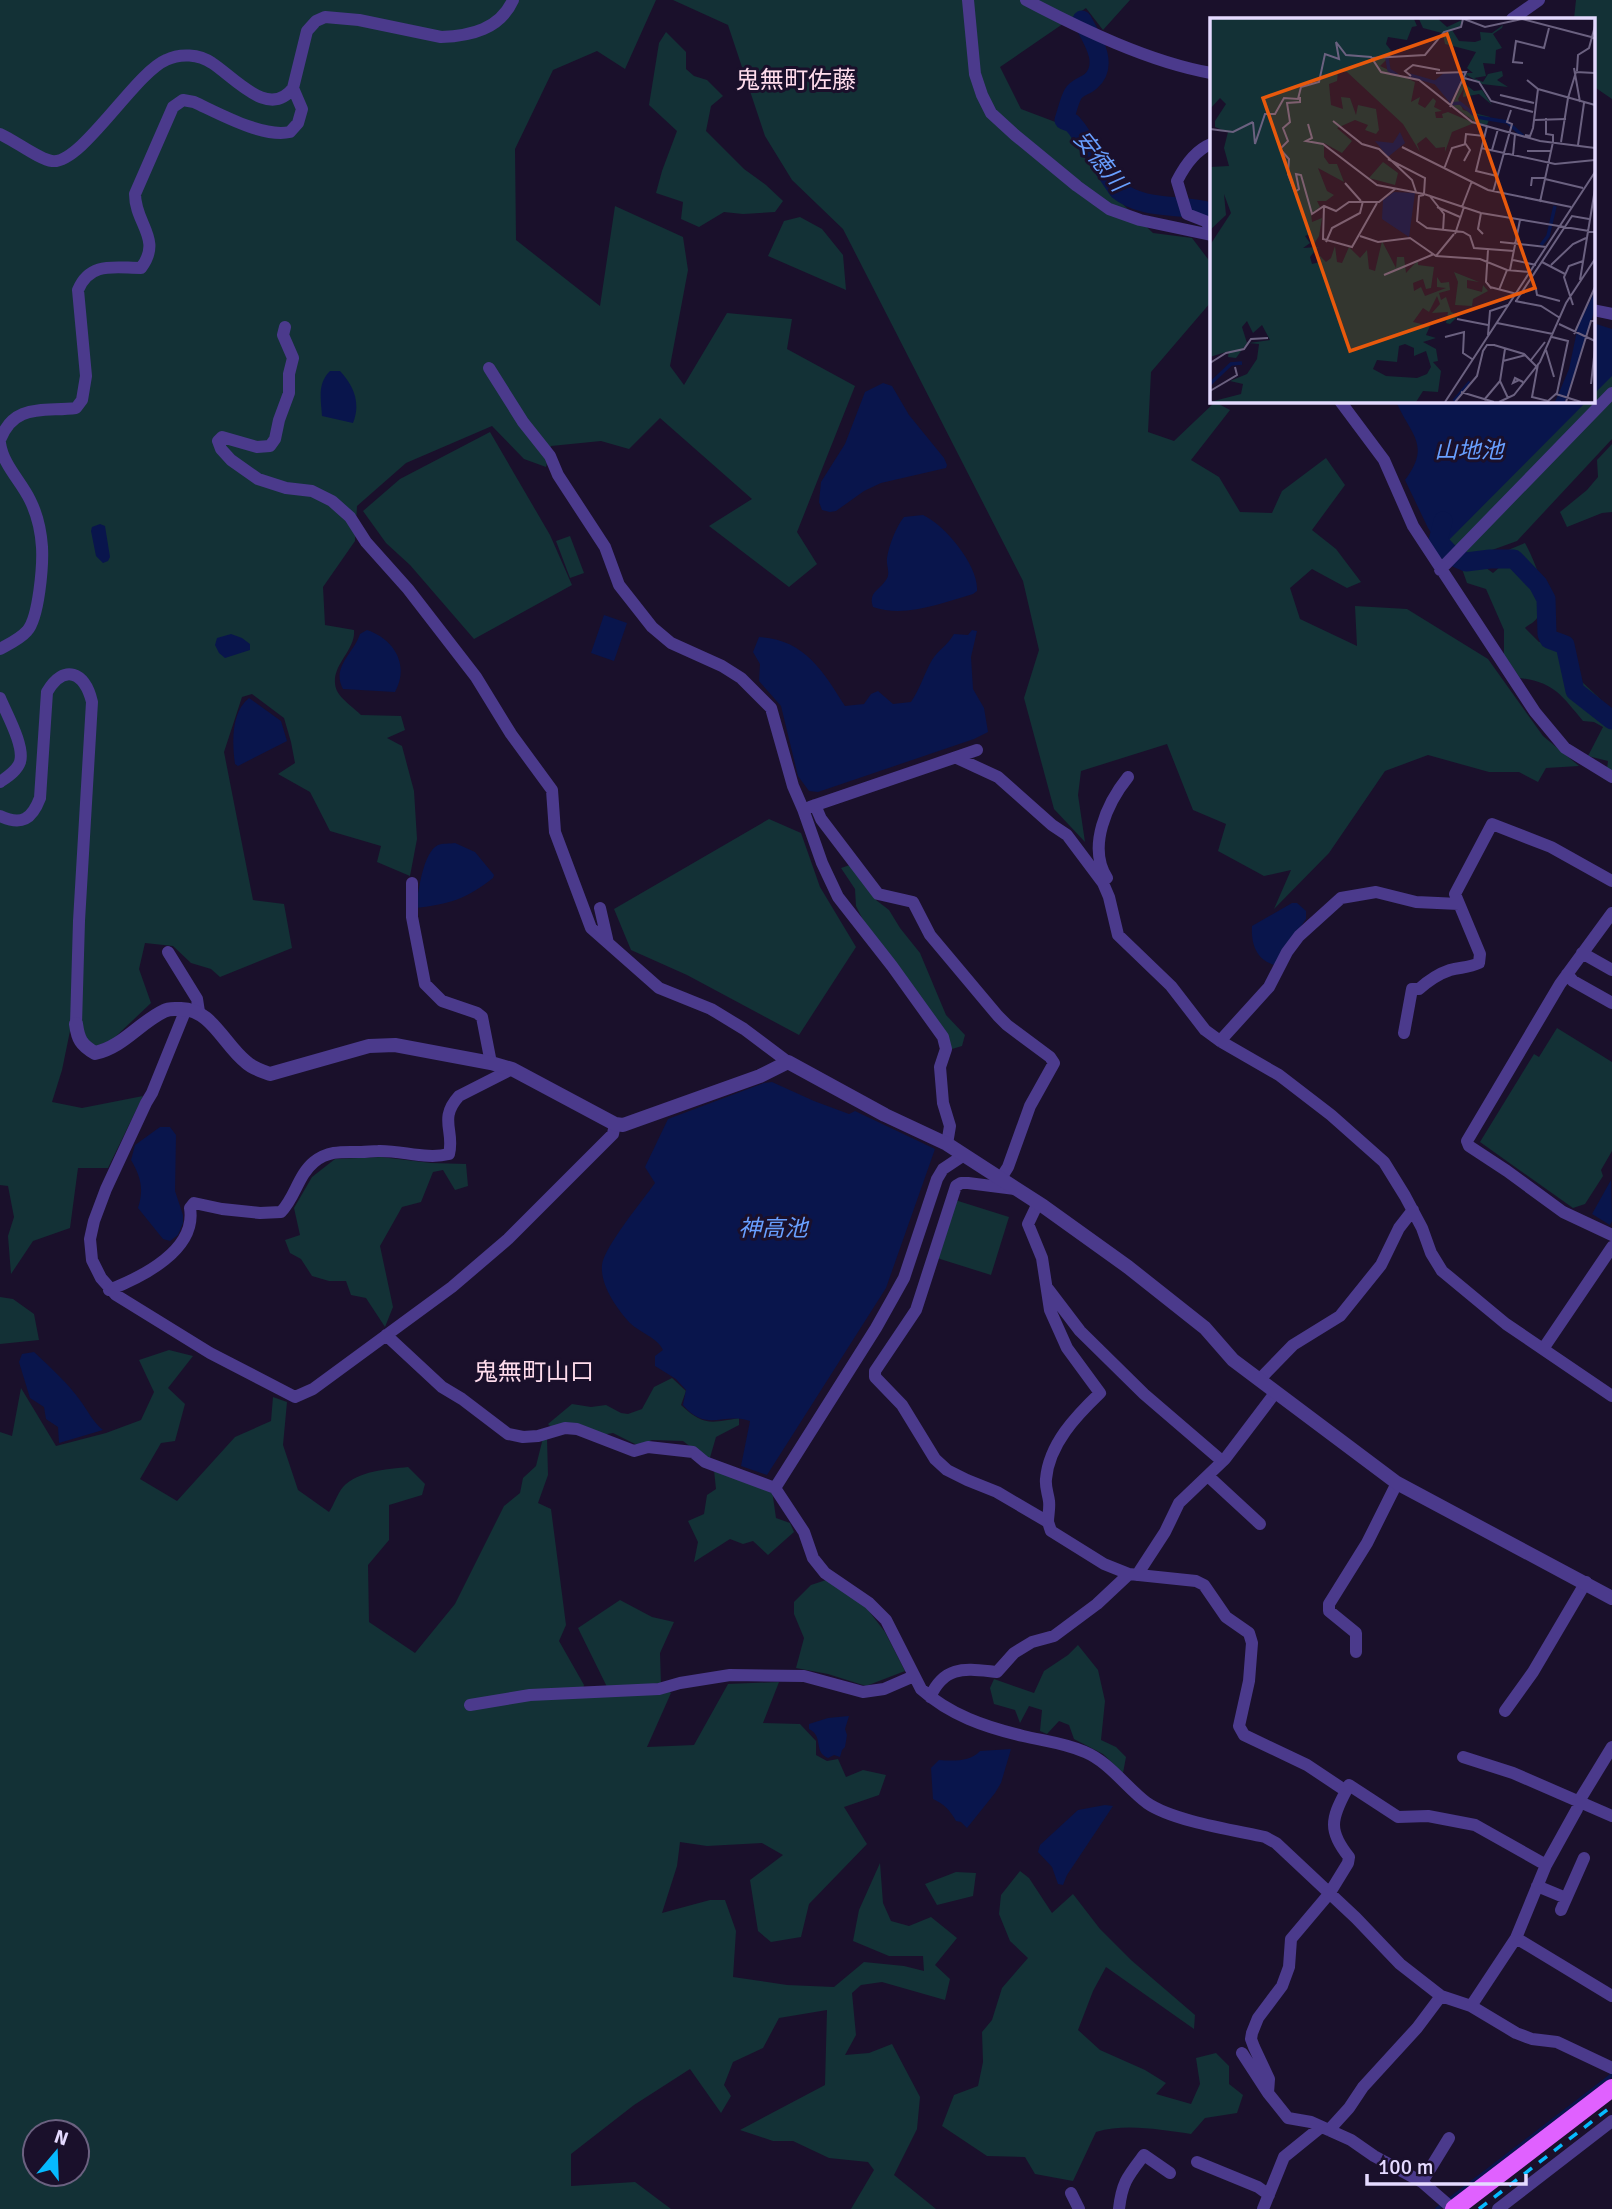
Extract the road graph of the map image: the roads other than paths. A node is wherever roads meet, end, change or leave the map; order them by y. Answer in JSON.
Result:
{"nodes":[{"id":1,"x":513,"y":0,"type":"edge"},
{"id":2,"x":968,"y":0,"type":"edge"},
{"id":3,"x":1026,"y":0,"type":"edge"},
{"id":4,"x":1539,"y":0,"type":"edge"},
{"id":5,"x":1513,"y":18,"type":"edge"},
{"id":6,"x":1210,"y":74,"type":"edge"},
{"id":7,"x":293,"y":88,"type":"junction"},
{"id":8,"x":0,"y":134,"type":"edge"},
{"id":9,"x":1210,"y":144,"type":"edge"},
{"id":10,"x":1210,"y":226,"type":"edge"},
{"id":11,"x":1210,"y":235,"type":"edge"},
{"id":12,"x":1594,"y":310,"type":"edge"},
{"id":13,"x":1612,"y":314,"type":"edge"},
{"id":14,"x":285,"y":327,"type":"dead end"},
{"id":15,"x":489,"y":368,"type":"dead end"},
{"id":16,"x":1612,"y":393,"type":"edge"},
{"id":17,"x":1341,"y":402,"type":"edge"},
{"id":18,"x":0,"y":441,"type":"edge"},
{"id":19,"x":1440,"y":570,"type":"junction"},
{"id":20,"x":0,"y":649,"type":"edge"},
{"id":21,"x":0,"y":698,"type":"edge"},
{"id":22,"x":977,"y":750,"type":"dead end"},
{"id":23,"x":957,"y":758,"type":"junction"},
{"id":24,"x":1128,"y":777,"type":"dead end"},
{"id":25,"x":1612,"y":777,"type":"edge"},
{"id":26,"x":0,"y":782,"type":"edge"},
{"id":27,"x":809,"y":807,"type":"junction"},
{"id":28,"x":0,"y":816,"type":"edge"},
{"id":29,"x":1612,"y":881,"type":"edge"},
{"id":30,"x":412,"y":883,"type":"dead end"},
{"id":31,"x":1110,"y":897,"type":"junction"},
{"id":32,"x":1459,"y":904,"type":"junction"},
{"id":33,"x":600,"y":908,"type":"dead end"},
{"id":34,"x":1612,"y":913,"type":"edge"},
{"id":35,"x":608,"y":943,"type":"junction"},
{"id":36,"x":168,"y":952,"type":"dead end"},
{"id":37,"x":1582,"y":953,"type":"junction"},
{"id":38,"x":1612,"y":970,"type":"edge"},
{"id":39,"x":1567,"y":974,"type":"junction"},
{"id":40,"x":1612,"y":1003,"type":"edge"},
{"id":41,"x":193,"y":1010,"type":"junction"},
{"id":42,"x":76,"y":1024,"type":"joint"},
{"id":43,"x":1404,"y":1033,"type":"dead end"},
{"id":44,"x":1220,"y":1041,"type":"junction"},
{"id":45,"x":788,"y":1062,"type":"junction"},
{"id":46,"x":491,"y":1063,"type":"junction"},
{"id":47,"x":512,"y":1069,"type":"junction"},
{"id":48,"x":615,"y":1124,"type":"junction"},
{"id":49,"x":947,"y":1144,"type":"junction"},
{"id":50,"x":964,"y":1155,"type":"junction"},
{"id":51,"x":1001,"y":1178,"type":"junction"},
{"id":52,"x":1018,"y":1189,"type":"junction"},
{"id":53,"x":1038,"y":1203,"type":"junction"},
{"id":54,"x":1413,"y":1210,"type":"junction"},
{"id":55,"x":1612,"y":1235,"type":"edge"},
{"id":56,"x":1612,"y":1247,"type":"edge"},
{"id":57,"x":1046,"y":1286,"type":"junction"},
{"id":58,"x":109,"y":1290,"type":"junction"},
{"id":59,"x":386,"y":1335,"type":"junction"},
{"id":60,"x":1543,"y":1349,"type":"junction"},
{"id":61,"x":1259,"y":1380,"type":"junction"},
{"id":62,"x":1275,"y":1393,"type":"junction"},
{"id":63,"x":1612,"y":1396,"type":"edge"},
{"id":64,"x":1222,"y":1461,"type":"junction"},
{"id":65,"x":1208,"y":1476,"type":"junction"},
{"id":66,"x":1397,"y":1483,"type":"junction"},
{"id":67,"x":775,"y":1488,"type":"junction"},
{"id":68,"x":1048,"y":1522,"type":"junction"},
{"id":69,"x":1260,"y":1524,"type":"dead end"},
{"id":70,"x":1133,"y":1574,"type":"junction"},
{"id":71,"x":1586,"y":1582,"type":"junction"},
{"id":72,"x":1612,"y":1598,"type":"edge"},
{"id":73,"x":1356,"y":1652,"type":"dead end"},
{"id":74,"x":914,"y":1676,"type":"junction"},
{"id":75,"x":930,"y":1697,"type":"junction"},
{"id":76,"x":470,"y":1705,"type":"dead end"},
{"id":77,"x":1505,"y":1711,"type":"dead end"},
{"id":78,"x":1612,"y":1747,"type":"edge"},
{"id":79,"x":1463,"y":1757,"type":"dead end"},
{"id":80,"x":1346,"y":1791,"type":"junction"},
{"id":81,"x":1579,"y":1801,"type":"junction"},
{"id":82,"x":1612,"y":1816,"type":"edge"},
{"id":83,"x":1584,"y":1858,"type":"dead end"},
{"id":84,"x":1546,"y":1865,"type":"junction"},
{"id":85,"x":1537,"y":1886,"type":"junction"},
{"id":86,"x":1329,"y":1895,"type":"junction"},
{"id":87,"x":1516,"y":1938,"type":"junction"},
{"id":88,"x":1441,"y":1996,"type":"junction"},
{"id":89,"x":1612,"y":1996,"type":"edge"},
{"id":90,"x":1471,"y":2006,"type":"junction"},
{"id":91,"x":1242,"y":2053,"type":"dead end"},
{"id":92,"x":1612,"y":2067,"type":"edge"},
{"id":93,"x":1612,"y":2088,"type":"edge"},
{"id":94,"x":1268,"y":2093,"type":"junction"},
{"id":95,"x":1612,"y":2121,"type":"edge"},
{"id":96,"x":1325,"y":2129,"type":"junction"},
{"id":97,"x":1449,"y":2138,"type":"dead end"},
{"id":98,"x":1197,"y":2162,"type":"dead end"},
{"id":99,"x":1170,"y":2173,"type":"dead end"},
{"id":100,"x":1422,"y":2182,"type":"junction"},
{"id":101,"x":1070,"y":2193,"type":"dead end"},
{"id":102,"x":1269,"y":2195,"type":"junction"},
{"id":103,"x":1079,"y":2209,"type":"edge"},
{"id":104,"x":1119,"y":2209,"type":"edge"},
{"id":105,"x":1263,"y":2209,"type":"edge"},
{"id":106,"x":1454,"y":2209,"type":"edge"},
{"id":107,"x":1498,"y":2209,"type":"edge"}],
"edges":[{"from":1,"to":7,"type":"street"},
{"from":2,"to":11,"type":"street"},
{"from":3,"to":6,"type":"street"},
{"from":4,"to":5,"type":"street"},
{"from":7,"to":8,"type":"street"},
{"from":7,"to":18,"type":"street"},
{"from":9,"to":10,"type":"street"},
{"from":12,"to":13,"type":"street"},
{"from":14,"to":35,"type":"street"},
{"from":15,"to":27,"type":"street"},
{"from":16,"to":19,"type":"street"},
{"from":17,"to":19,"type":"street"},
{"from":18,"to":20,"type":"street"},
{"from":19,"to":25,"type":"street"},
{"from":21,"to":26,"type":"street"},
{"from":22,"to":23,"type":"street"},
{"from":23,"to":27,"type":"street"},
{"from":23,"to":31,"type":"street"},
{"from":24,"to":31,"type":"street"},
{"from":27,"to":49,"type":"street"},
{"from":27,"to":51,"type":"street"},
{"from":28,"to":42,"type":"street"},
{"from":29,"to":32,"type":"street"},
{"from":30,"to":46,"type":"street"},
{"from":31,"to":44,"type":"street"},
{"from":32,"to":43,"type":"street"},
{"from":32,"to":44,"type":"street"},
{"from":33,"to":35,"type":"street"},
{"from":34,"to":37,"type":"street"},
{"from":35,"to":45,"type":"street"},
{"from":36,"to":41,"type":"street"},
{"from":37,"to":38,"type":"street"},
{"from":37,"to":39,"type":"street"},
{"from":39,"to":40,"type":"street"},
{"from":39,"to":55,"type":"street"},
{"from":41,"to":42,"type":"street"},
{"from":41,"to":46,"type":"street"},
{"from":41,"to":58,"type":"street"},
{"from":44,"to":54,"type":"street"},
{"from":45,"to":48,"type":"street"},
{"from":45,"to":49,"type":"street"},
{"from":46,"to":47,"type":"street"},
{"from":47,"to":48,"type":"street"},
{"from":47,"to":58,"type":"street"},
{"from":48,"to":59,"type":"street"},
{"from":49,"to":50,"type":"street"},
{"from":50,"to":51,"type":"street"},
{"from":50,"to":67,"type":"street"},
{"from":51,"to":52,"type":"street"},
{"from":52,"to":53,"type":"street"},
{"from":52,"to":68,"type":"street"},
{"from":53,"to":57,"type":"street"},
{"from":53,"to":61,"type":"street"},
{"from":54,"to":60,"type":"street"},
{"from":54,"to":61,"type":"street"},
{"from":56,"to":60,"type":"street"},
{"from":57,"to":64,"type":"street"},
{"from":57,"to":68,"type":"street"},
{"from":58,"to":59,"type":"street"},
{"from":59,"to":67,"type":"street"},
{"from":60,"to":63,"type":"street"},
{"from":61,"to":62,"type":"street"},
{"from":62,"to":64,"type":"street"},
{"from":62,"to":66,"type":"street"},
{"from":64,"to":65,"type":"street"},
{"from":65,"to":69,"type":"street"},
{"from":65,"to":70,"type":"street"},
{"from":66,"to":71,"type":"street"},
{"from":66,"to":73,"type":"street"},
{"from":67,"to":74,"type":"street"},
{"from":68,"to":70,"type":"street"},
{"from":70,"to":75,"type":"street"},
{"from":70,"to":80,"type":"street"},
{"from":71,"to":72,"type":"street"},
{"from":71,"to":77,"type":"street"},
{"from":74,"to":75,"type":"street"},
{"from":74,"to":76,"type":"street"},
{"from":75,"to":86,"type":"street"},
{"from":78,"to":81,"type":"street"},
{"from":79,"to":81,"type":"street"},
{"from":80,"to":84,"type":"street"},
{"from":80,"to":86,"type":"street"},
{"from":81,"to":82,"type":"street"},
{"from":81,"to":84,"type":"street"},
{"from":83,"to":85,"type":"street"},
{"from":84,"to":85,"type":"street"},
{"from":85,"to":87,"type":"street"},
{"from":86,"to":88,"type":"street"},
{"from":86,"to":94,"type":"street"},
{"from":87,"to":89,"type":"street"},
{"from":87,"to":90,"type":"street"},
{"from":88,"to":90,"type":"street"},
{"from":88,"to":96,"type":"street"},
{"from":90,"to":92,"type":"street"},
{"from":91,"to":94,"type":"street"},
{"from":93,"to":106,"type":"main road"},
{"from":94,"to":96,"type":"street"},
{"from":95,"to":107,"type":"street"},
{"from":96,"to":100,"type":"street"},
{"from":96,"to":102,"type":"street"},
{"from":97,"to":100,"type":"street"},
{"from":98,"to":102,"type":"street"},
{"from":99,"to":104,"type":"street"},
{"from":100,"to":106,"type":"street"},
{"from":101,"to":103,"type":"street"},
{"from":102,"to":105,"type":"street"}]}
